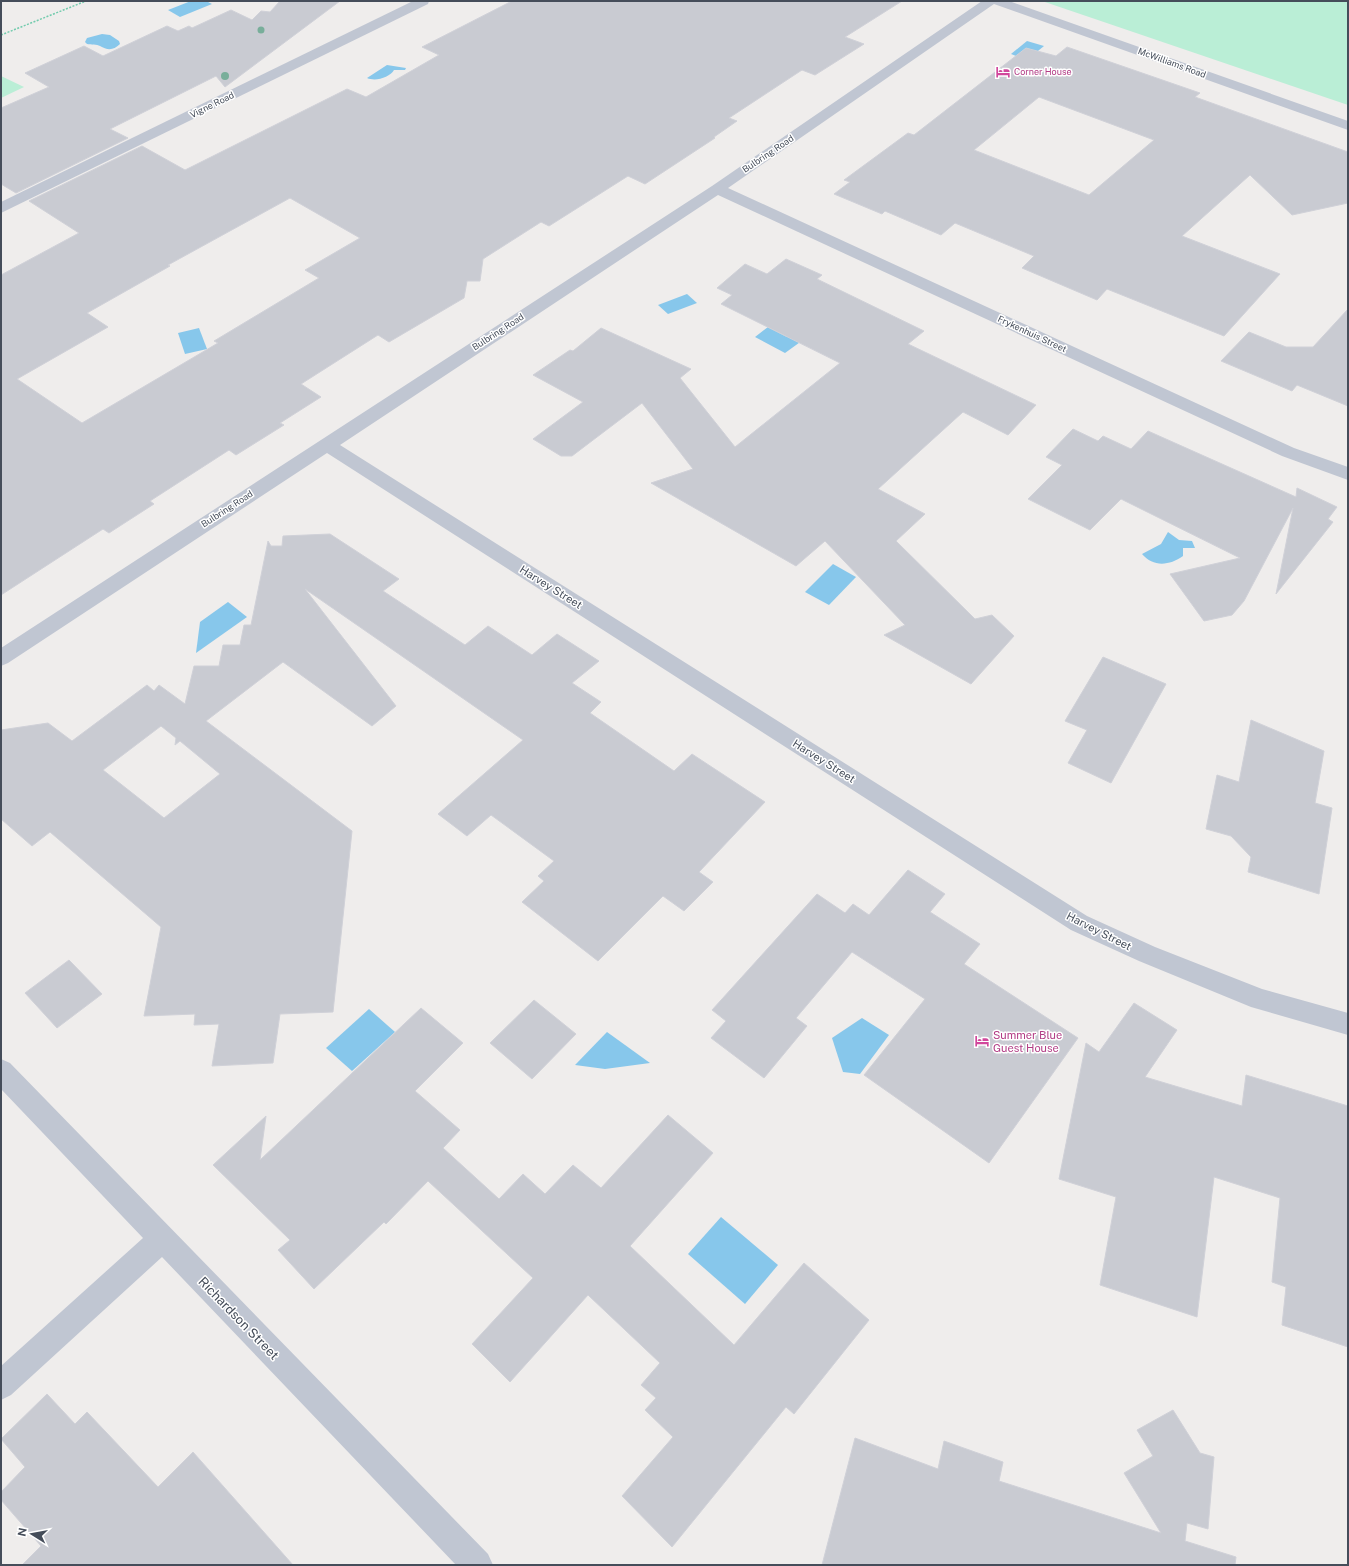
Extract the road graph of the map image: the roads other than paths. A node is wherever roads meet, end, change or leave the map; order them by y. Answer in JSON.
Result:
{"nodes":[{"id":1,"x":423,"y":1,"type":"edge"},
{"id":2,"x":991,"y":1,"type":"edge"},
{"id":3,"x":997,"y":1,"type":"edge"},
{"id":4,"x":1348,"y":126,"type":"edge"},
{"id":5,"x":717,"y":189,"type":"junction"},
{"id":6,"x":1,"y":208,"type":"edge"},
{"id":7,"x":326,"y":444,"type":"junction"},
{"id":8,"x":1348,"y":474,"type":"edge"},
{"id":9,"x":1,"y":658,"type":"edge"},
{"id":10,"x":1348,"y":1024,"type":"edge"},
{"id":11,"x":1,"y":1071,"type":"edge"},
{"id":12,"x":163,"y":1238,"type":"junction"},
{"id":13,"x":1,"y":1386,"type":"edge"},
{"id":14,"x":477,"y":1565,"type":"edge"}],
"edges":[{"from":1,"to":6,"type":"street","name":"Vigne Road"},
{"from":2,"to":5,"type":"street","name":"Bulbring Road"},
{"from":3,"to":4,"type":"street","name":"McWilliams Road"},
{"from":5,"to":7,"type":"street","name":"Bulbring Road"},
{"from":5,"to":8,"type":"street","name":"Frykenhuis Street"},
{"from":7,"to":9,"type":"street","name":"Bulbring Road"},
{"from":7,"to":10,"type":"street","name":"Harvey Street"},
{"from":11,"to":12,"type":"street","name":"Richardson Street"},
{"from":12,"to":13,"type":"street"},
{"from":12,"to":14,"type":"street","name":"Richardson Street"}]}
